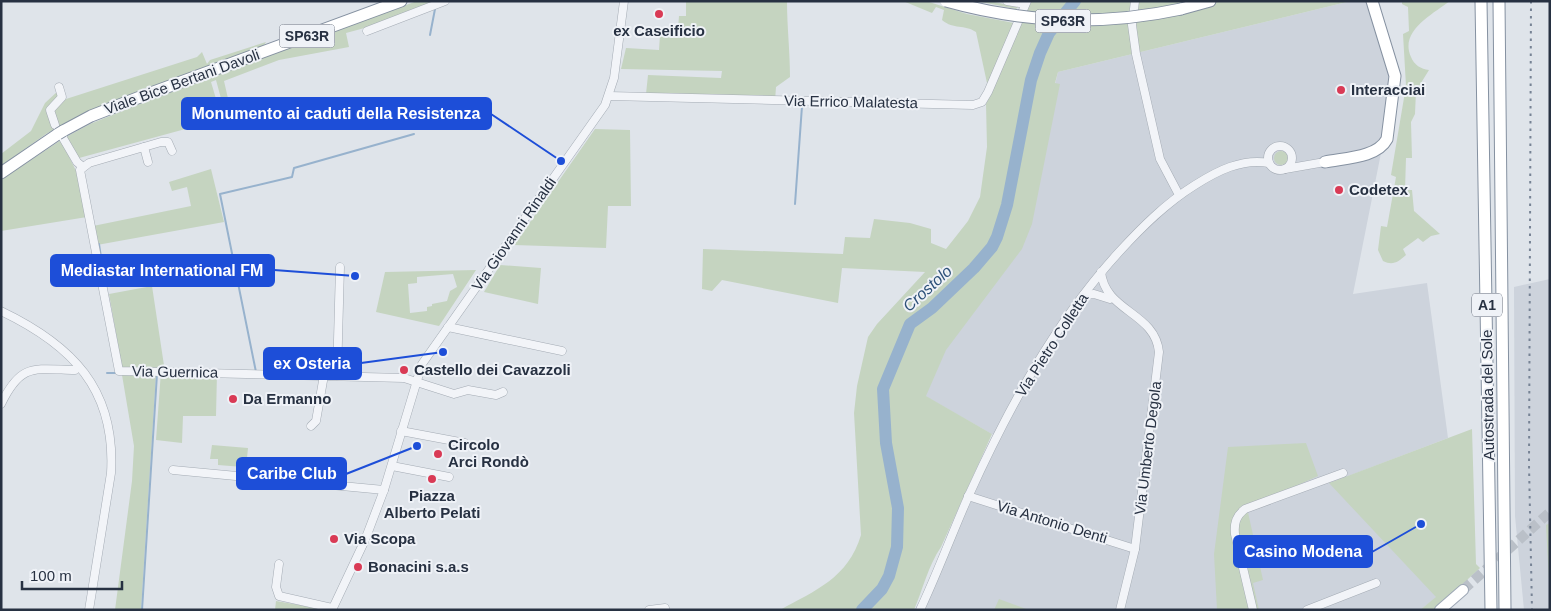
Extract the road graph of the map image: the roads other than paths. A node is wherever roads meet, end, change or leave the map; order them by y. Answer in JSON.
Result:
{"nodes":[{"id":1,"x":401,"y":1,"type":"edge"},
{"id":2,"x":445,"y":1,"type":"edge"},
{"id":3,"x":624,"y":1,"type":"edge"},
{"id":4,"x":946,"y":1,"type":"edge"},
{"id":5,"x":1006,"y":1,"type":"edge"},
{"id":6,"x":1135,"y":1,"type":"edge"},
{"id":7,"x":1210,"y":1,"type":"edge"},
{"id":8,"x":1482,"y":1,"type":"edge"},
{"id":9,"x":1499,"y":1,"type":"edge"},
{"id":10,"x":1373,"y":2,"type":"edge"},
{"id":11,"x":1026,"y":3,"type":"edge"},
{"id":12,"x":367,"y":31,"type":"dead end"},
{"id":13,"x":59,"y":87,"type":"dead end"},
{"id":14,"x":609,"y":96,"type":"junction"},
{"id":15,"x":60,"y":132,"type":"junction"},
{"id":16,"x":144,"y":147,"type":"junction"},
{"id":17,"x":172,"y":151,"type":"dead end"},
{"id":18,"x":1292,"y":156,"type":"junction"},
{"id":19,"x":1269,"y":159,"type":"junction"},
{"id":20,"x":148,"y":162,"type":"dead end"},
{"id":21,"x":1325,"y":162,"type":"junction"},
{"id":22,"x":83,"y":167,"type":"junction"},
{"id":23,"x":1285,"y":169,"type":"junction"},
{"id":24,"x":1,"y":173,"type":"edge"},
{"id":25,"x":1179,"y":195,"type":"junction"},
{"id":26,"x":340,"y":267,"type":"dead end"},
{"id":27,"x":1101,"y":272,"type":"junction"},
{"id":28,"x":1084,"y":295,"type":"junction"},
{"id":29,"x":1117,"y":301,"type":"junction"},
{"id":30,"x":1,"y":311,"type":"edge"},
{"id":31,"x":448,"y":327,"type":"junction"},
{"id":32,"x":562,"y":351,"type":"dead end"},
{"id":33,"x":75,"y":370,"type":"dead end"},
{"id":34,"x":324,"y":375,"type":"junction"},
{"id":35,"x":337,"y":376,"type":"junction"},
{"id":36,"x":414,"y":382,"type":"junction"},
{"id":37,"x":503,"y":392,"type":"dead end"},
{"id":38,"x":1,"y":404,"type":"edge"},
{"id":39,"x":311,"y":426,"type":"dead end"},
{"id":40,"x":402,"y":431,"type":"junction"},
{"id":41,"x":465,"y":444,"type":"dead end"},
{"id":42,"x":392,"y":466,"type":"junction"},
{"id":43,"x":173,"y":470,"type":"dead end"},
{"id":44,"x":1343,"y":474,"type":"dead end"},
{"id":45,"x":449,"y":477,"type":"dead end"},
{"id":46,"x":384,"y":490,"type":"junction"},
{"id":47,"x":968,"y":496,"type":"junction"},
{"id":48,"x":1135,"y":549,"type":"junction"},
{"id":49,"x":279,"y":564,"type":"dead end"},
{"id":50,"x":1376,"y":583,"type":"dead end"},
{"id":51,"x":1463,"y":590,"type":"tunnel mouth"},
{"id":52,"x":665,"y":608,"type":"dead end"},
{"id":53,"x":332,"y":609,"type":"edge"},
{"id":54,"x":88,"y":610,"type":"edge"},
{"id":55,"x":648,"y":610,"type":"edge"},
{"id":56,"x":920,"y":610,"type":"edge"},
{"id":57,"x":1120,"y":610,"type":"edge"},
{"id":58,"x":1252,"y":610,"type":"edge"},
{"id":59,"x":1307,"y":610,"type":"edge"},
{"id":60,"x":1440,"y":610,"type":"edge"},
{"id":61,"x":1491,"y":610,"type":"edge"},
{"id":62,"x":1505,"y":610,"type":"edge"}],
"edges":[{"from":1,"to":15,"type":"highway","name":"Viale Bice Bertani Davoli","number":"SP63R"},
{"from":2,"to":12,"type":"street"},
{"from":3,"to":14,"type":"street","name":"Via Giovanni Rinaldi"},
{"from":4,"to":7,"type":"highway","number":"SP63R","bridge":true},
{"from":5,"to":11,"type":"street"},
{"from":6,"to":25,"type":"street"},
{"from":8,"to":61,"type":"highway","name":"Autostrada del Sole","number":"A1"},
{"from":9,"to":62,"type":"highway","name":"Autostrada del Sole","number":"A1"},
{"from":10,"to":21,"type":"highway"},
{"from":11,"to":14,"type":"street","name":"Via Errico Malatesta"},
{"from":13,"to":15,"type":"street"},
{"from":14,"to":31,"type":"street","name":"Via Giovanni Rinaldi"},
{"from":15,"to":22,"type":"street"},
{"from":15,"to":24,"type":"highway","name":"Viale Bice Bertani Davoli","number":"SP63R"},
{"from":16,"to":17,"type":"street"},
{"from":16,"to":20,"type":"street"},
{"from":16,"to":22,"type":"street"},
{"from":18,"to":19,"type":"street"},
{"from":18,"to":21,"type":"street"},
{"from":18,"to":23,"type":"street"},
{"from":19,"to":23,"type":"street"},
{"from":19,"to":25,"type":"street","name":"Via Pietro Colletta"},
{"from":21,"to":23,"type":"street"},
{"from":22,"to":34,"type":"street","name":"Via Guernica"},
{"from":25,"to":27,"type":"street","name":"Via Pietro Colletta"},
{"from":26,"to":35,"type":"street"},
{"from":27,"to":28,"type":"street","name":"Via Pietro Colletta"},
{"from":27,"to":29,"type":"street","name":"Via Umberto Degola"},
{"from":28,"to":29,"type":"street","name":"Via Umberto Degola"},
{"from":28,"to":47,"type":"street","name":"Via Pietro Colletta"},
{"from":29,"to":48,"type":"street","name":"Via Umberto Degola"},
{"from":30,"to":54,"type":"street"},
{"from":31,"to":32,"type":"street"},
{"from":31,"to":36,"type":"street","name":"Via Giovanni Rinaldi"},
{"from":33,"to":38,"type":"street"},
{"from":34,"to":35,"type":"street","name":"Via Guernica"},
{"from":34,"to":39,"type":"street"},
{"from":35,"to":36,"type":"street","name":"Via Guernica"},
{"from":36,"to":37,"type":"street","name":"Via Guernica"},
{"from":36,"to":40,"type":"street","name":"Via Giovanni Rinaldi"},
{"from":40,"to":41,"type":"street"},
{"from":40,"to":42,"type":"street","name":"Via Giovanni Rinaldi"},
{"from":42,"to":45,"type":"street"},
{"from":42,"to":46,"type":"street","name":"Via Giovanni Rinaldi"},
{"from":43,"to":46,"type":"street"},
{"from":44,"to":58,"type":"street"},
{"from":46,"to":53,"type":"street","name":"Via Giovanni Rinaldi"},
{"from":47,"to":48,"type":"street","name":"Via Antonio Denti"},
{"from":47,"to":56,"type":"street","name":"Via Pietro Colletta"},
{"from":48,"to":57,"type":"street","name":"Via Umberto Degola"},
{"from":49,"to":53,"type":"street"},
{"from":50,"to":59,"type":"street"},
{"from":51,"to":60,"type":"main road"},
{"from":52,"to":55,"type":"street"}]}
